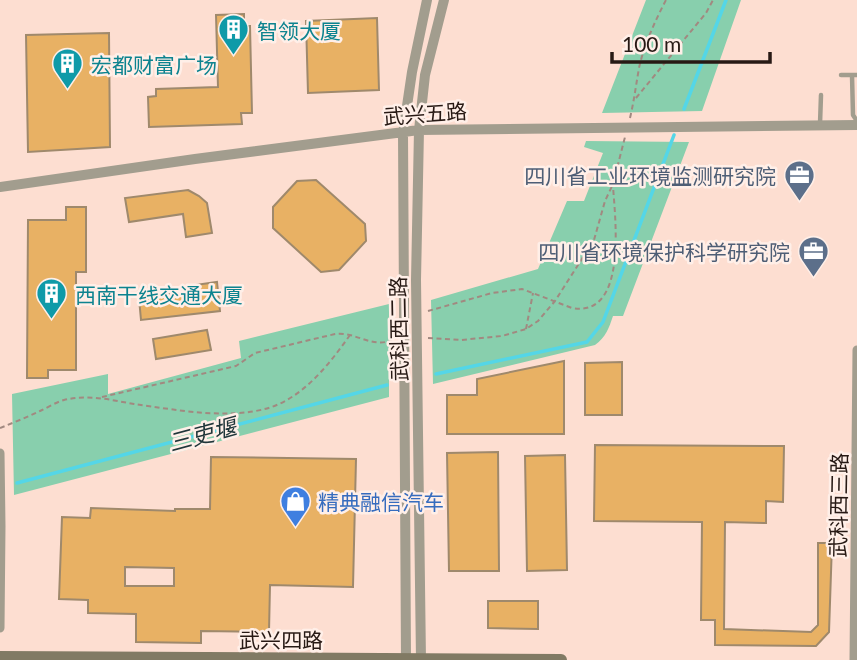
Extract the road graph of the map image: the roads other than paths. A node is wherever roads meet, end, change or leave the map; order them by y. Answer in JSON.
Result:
{"nodes":[{"id":1,"x":427,"y":0,"type":"edge"},
{"id":2,"x":444,"y":0,"type":"edge"},
{"id":3,"x":841,"y":75,"type":"dead end"},
{"id":4,"x":854,"y":75,"type":"edge"},
{"id":5,"x":821,"y":95,"type":"dead end"},
{"id":6,"x":857,"y":123,"type":"edge"},
{"id":7,"x":820,"y":125,"type":"junction"},
{"id":8,"x":419,"y":130,"type":"junction"},
{"id":9,"x":403,"y":133,"type":"junction"},
{"id":10,"x":0,"y":187,"type":"edge"},
{"id":11,"x":857,"y":350,"type":"edge"},
{"id":12,"x":0,"y":453,"type":"edge"},
{"id":13,"x":0,"y":628,"type":"edge"},
{"id":14,"x":0,"y":657,"type":"edge"},
{"id":15,"x":406,"y":659,"type":"edge"},
{"id":16,"x":421,"y":659,"type":"edge"},
{"id":17,"x":561,"y":660,"type":"edge"},
{"id":18,"x":854,"y":660,"type":"edge"}],
"edges":[{"from":1,"to":9,"type":"street","name":"武科西二路"},
{"from":2,"to":8,"type":"street","name":"武科西二路"},
{"from":3,"to":4,"type":"lane"},
{"from":4,"to":6,"type":"lane"},
{"from":5,"to":7,"type":"lane"},
{"from":6,"to":7,"type":"street","name":"武兴五路"},
{"from":7,"to":8,"type":"street","name":"武兴五路"},
{"from":8,"to":9,"type":"street","name":"武兴五路"},
{"from":8,"to":16,"type":"street","name":"武科西二路"},
{"from":9,"to":10,"type":"street","name":"武兴五路"},
{"from":9,"to":15,"type":"street","name":"武科西二路"},
{"from":11,"to":18,"type":"street","name":"武科西三路"},
{"from":12,"to":13,"type":"street"},
{"from":14,"to":15,"type":"main road","name":"武兴四路"},
{"from":15,"to":16,"type":"main road","name":"武兴四路"},
{"from":16,"to":17,"type":"main road","name":"武兴四路"}]}
